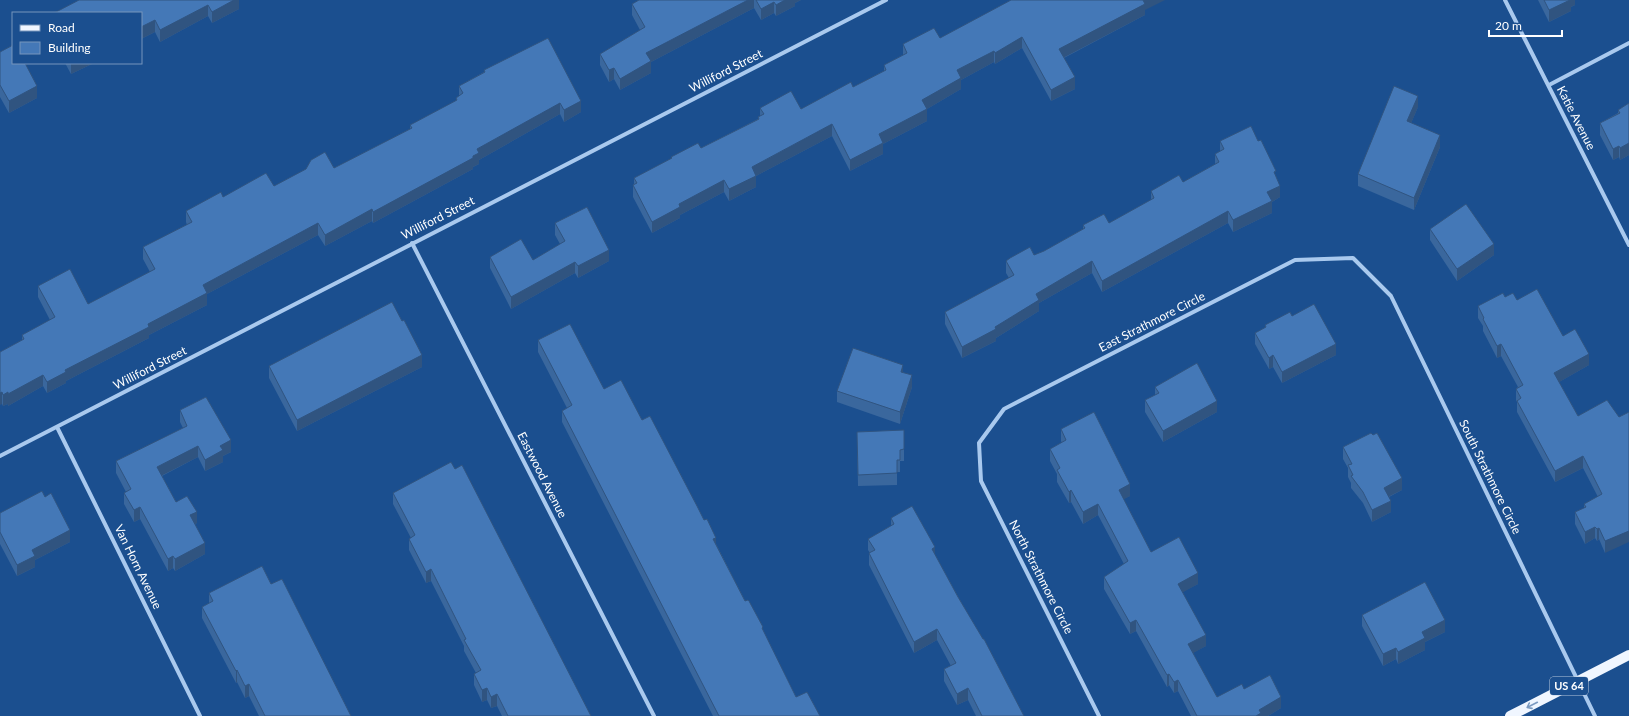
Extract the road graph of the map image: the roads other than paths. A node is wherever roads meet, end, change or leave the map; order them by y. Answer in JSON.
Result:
{"nodes":[{"id":1,"x":886,"y":0,"type":"edge"},
{"id":2,"x":1505,"y":0,"type":"edge"},
{"id":3,"x":1629,"y":43,"type":"edge"},
{"id":4,"x":1549,"y":86,"type":"junction"},
{"id":5,"x":412,"y":243,"type":"junction"},
{"id":6,"x":1629,"y":245,"type":"edge"},
{"id":7,"x":1353,"y":258,"type":"joint"},
{"id":8,"x":57,"y":427,"type":"junction"},
{"id":9,"x":979,"y":443,"type":"joint"},
{"id":10,"x":0,"y":456,"type":"edge"},
{"id":11,"x":1629,"y":656,"type":"edge"},
{"id":12,"x":1578,"y":681,"type":"junction"},
{"id":13,"x":200,"y":716,"type":"edge"},
{"id":14,"x":654,"y":716,"type":"edge"},
{"id":15,"x":1099,"y":716,"type":"edge"},
{"id":16,"x":1510,"y":716,"type":"edge"},
{"id":17,"x":1595,"y":716,"type":"edge"}],
"edges":[{"from":1,"to":5,"type":"street","name":"Williford Street"},
{"from":2,"to":4,"type":"street","name":"Katie Avenue"},
{"from":3,"to":4,"type":"street"},
{"from":4,"to":6,"type":"street","name":"Katie Avenue"},
{"from":5,"to":8,"type":"street","name":"Williford Street"},
{"from":5,"to":14,"type":"street","name":"Eastwood Avenue"},
{"from":7,"to":9,"type":"street","name":"East Strathmore Circle"},
{"from":7,"to":12,"type":"street","name":"South Strathmore Circle"},
{"from":8,"to":10,"type":"street","name":"Williford Street"},
{"from":8,"to":13,"type":"street","name":"Van Horn Avenue"},
{"from":9,"to":15,"type":"street","name":"North Strathmore Circle"},
{"from":11,"to":12,"type":"main road","number":"US 64"},
{"from":12,"to":16,"type":"main road","number":"US 64","one_way":true},
{"from":12,"to":17,"type":"street","name":"South Strathmore Circle"}]}
